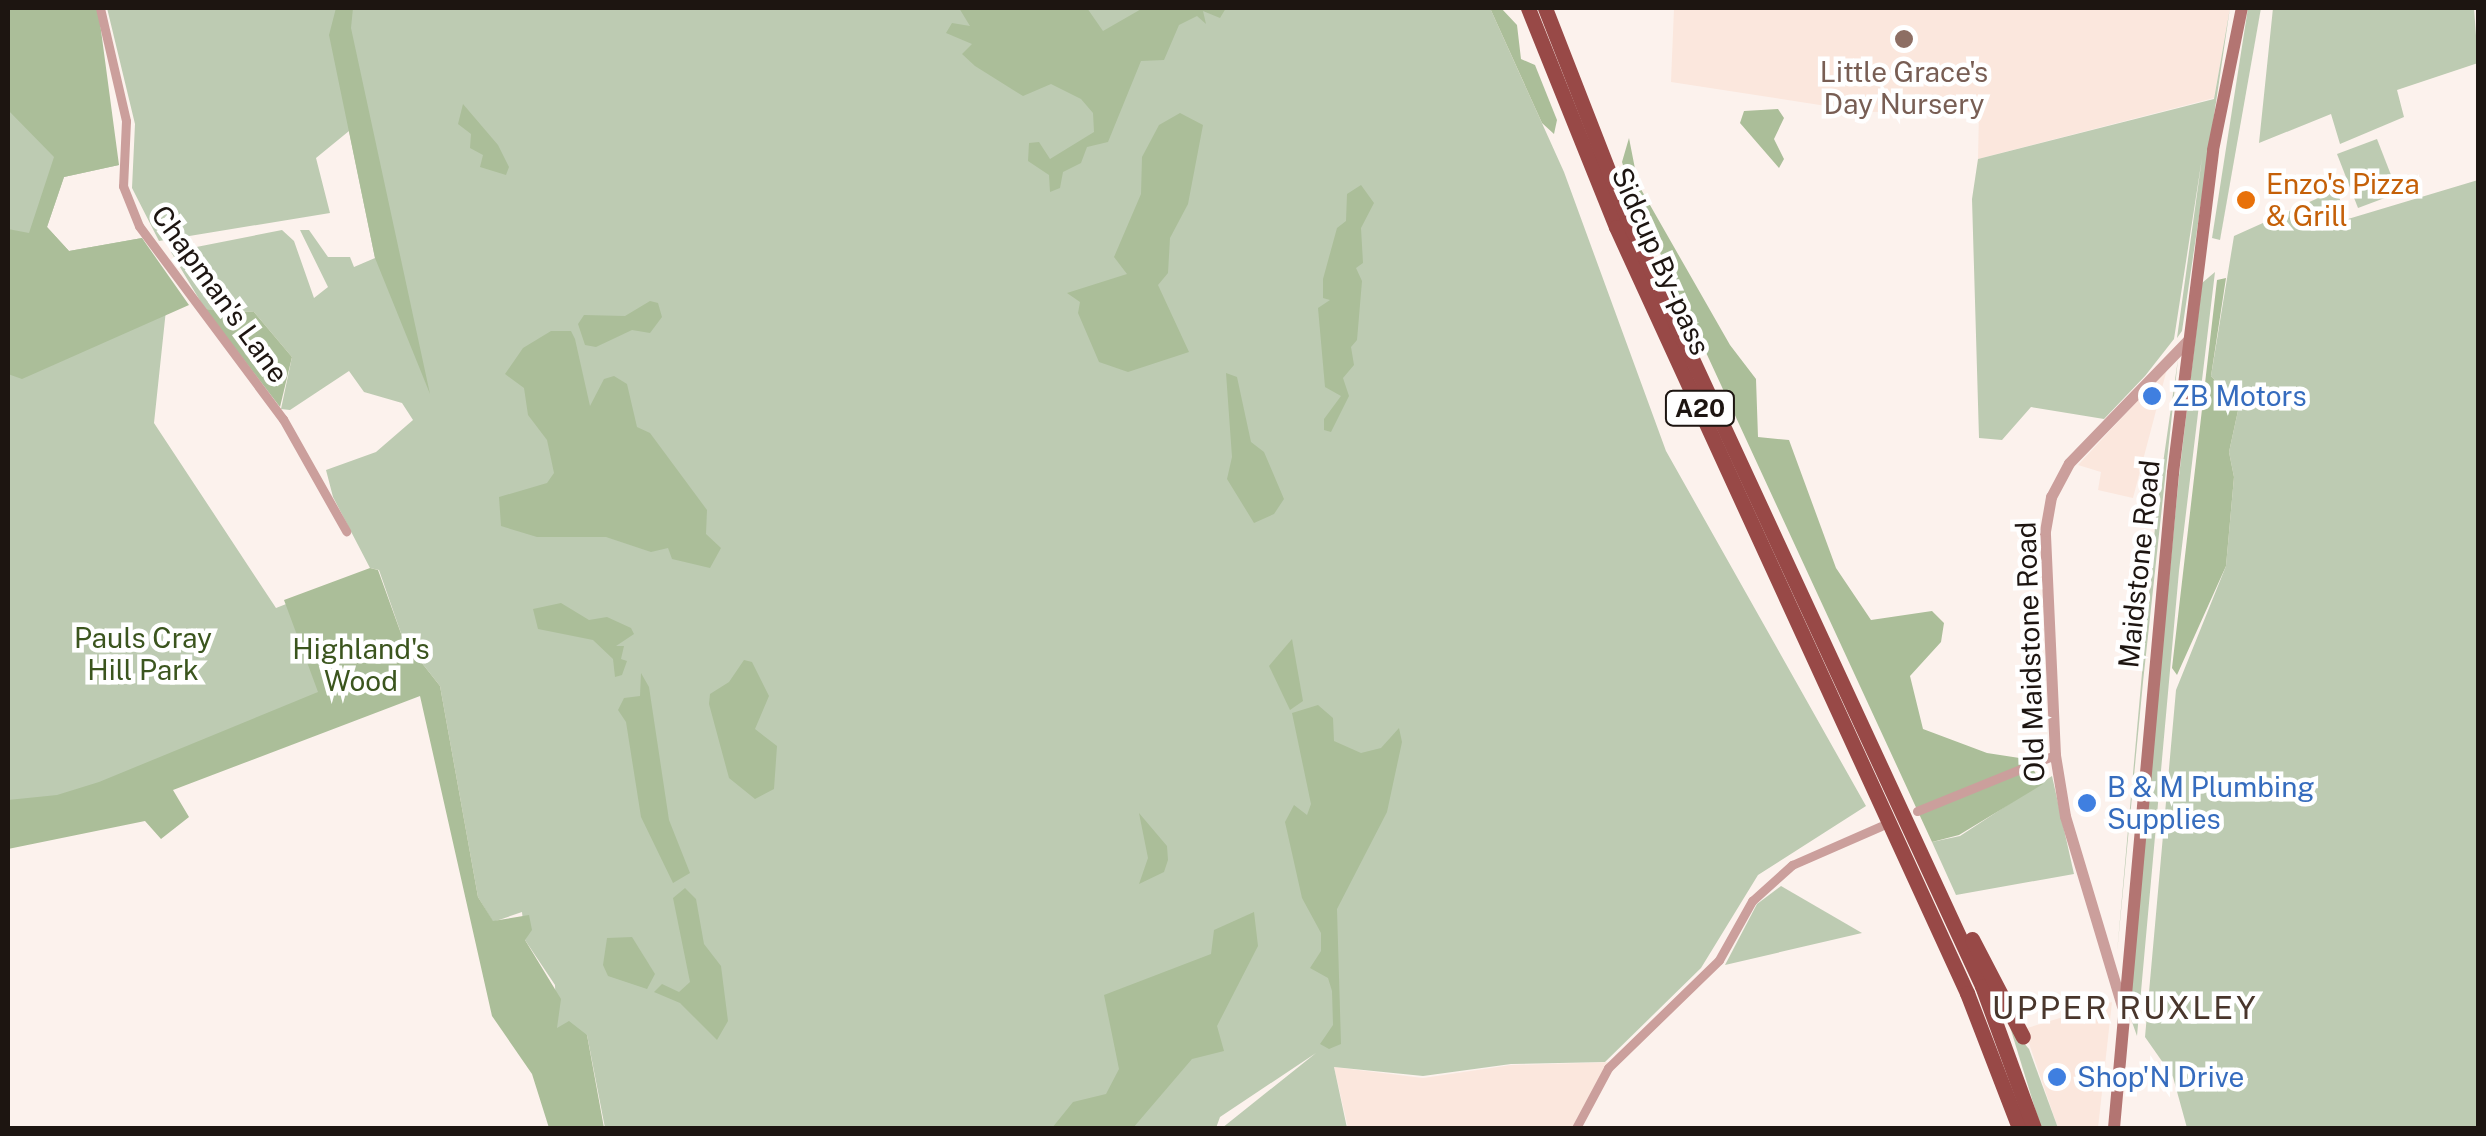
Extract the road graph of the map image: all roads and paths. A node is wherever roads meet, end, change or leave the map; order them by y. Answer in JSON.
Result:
{"nodes":[{"id":1,"x":100,"y":8,"type":"edge"},
{"id":2,"x":1528,"y":8,"type":"edge"},
{"id":3,"x":1545,"y":8,"type":"edge"},
{"id":4,"x":2242,"y":8,"type":"edge"},
{"id":5,"x":2188,"y":340,"type":"junction"},
{"id":6,"x":346,"y":531,"type":"dead end"},
{"id":7,"x":2055,"y":755,"type":"junction"},
{"id":8,"x":1889,"y":801,"type":"junction"},
{"id":9,"x":1918,"y":811,"type":"dead end"},
{"id":10,"x":1881,"y":826,"type":"dead end"},
{"id":11,"x":1905,"y":836,"type":"junction"},
{"id":12,"x":1927,"y":863,"type":"junction"},
{"id":13,"x":2122,"y":1006,"type":"junction"},
{"id":14,"x":2023,"y":1037,"type":"dead end"},
{"id":15,"x":1576,"y":1128,"type":"edge"},
{"id":16,"x":2018,"y":1128,"type":"edge"},
{"id":17,"x":2034,"y":1128,"type":"edge"},
{"id":18,"x":2114,"y":1128,"type":"edge"}],
"edges":[{"from":1,"to":6,"type":"street","name":"Chapman's Lane"},
{"from":2,"to":8,"type":"highway","name":"Sidcup By-pass","number":"A20"},
{"from":3,"to":8,"type":"highway","name":"Sidcup By-pass","number":"A20"},
{"from":4,"to":5,"type":"main road","name":"Maidstone Road"},
{"from":5,"to":7,"type":"street","name":"Old Maidstone Road"},
{"from":5,"to":13,"type":"main road","name":"Maidstone Road"},
{"from":7,"to":9,"type":"street"},
{"from":7,"to":13,"type":"street","name":"Old Maidstone Road"},
{"from":8,"to":11,"type":"highway","number":"A20"},
{"from":10,"to":15,"type":"street"},
{"from":11,"to":12,"type":"highway","number":"A20"},
{"from":11,"to":16,"type":"highway","number":"A20"},
{"from":12,"to":14,"type":"highway"},
{"from":12,"to":17,"type":"highway","number":"A20"},
{"from":13,"to":18,"type":"main road","name":"Maidstone Road"}]}
